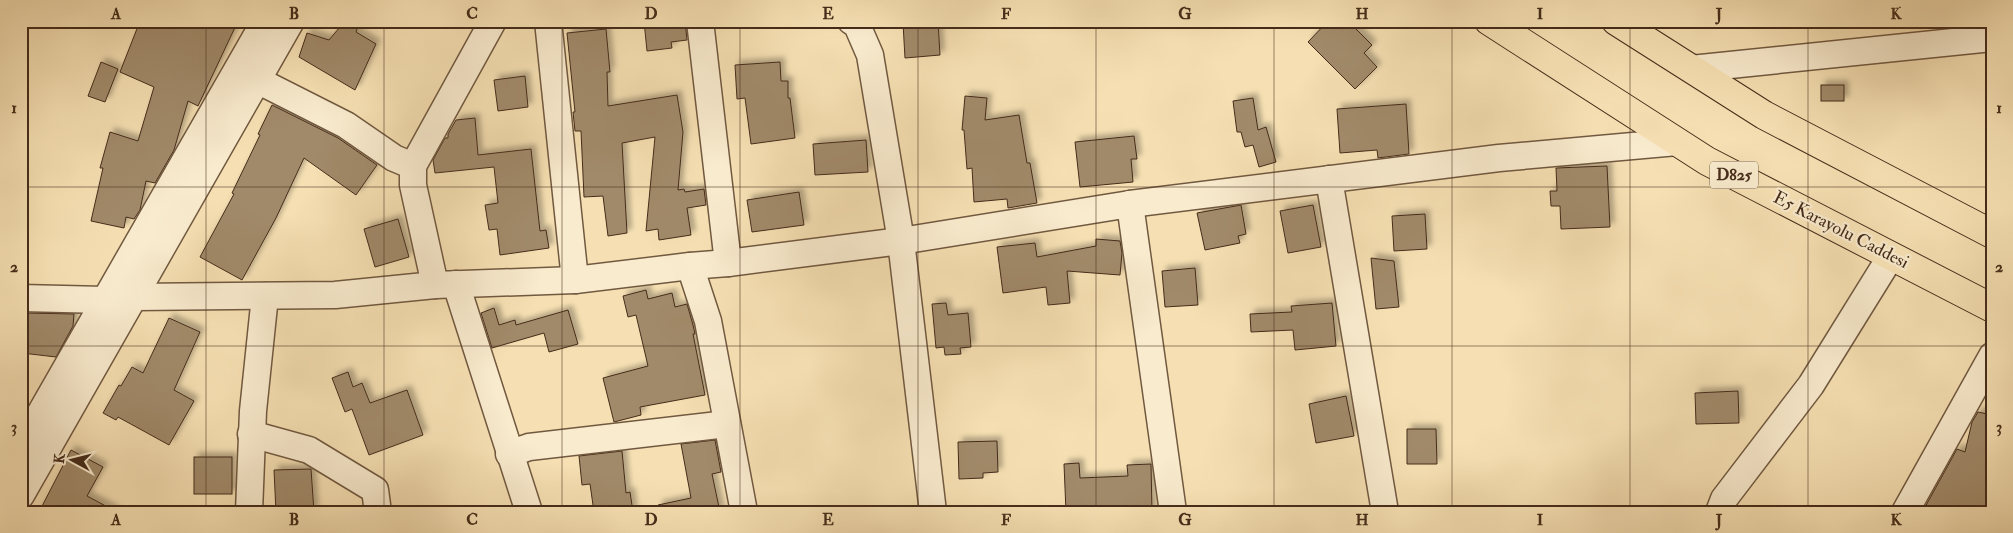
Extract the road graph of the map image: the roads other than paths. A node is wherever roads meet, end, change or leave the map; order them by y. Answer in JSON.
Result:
{"nodes":[{"id":1,"x":265,"y":21,"type":"edge"},
{"id":2,"x":291,"y":21,"type":"edge"},
{"id":3,"x":493,"y":21,"type":"edge"},
{"id":4,"x":548,"y":21,"type":"edge"},
{"id":5,"x":700,"y":21,"type":"edge"},
{"id":6,"x":851,"y":21,"type":"edge"},
{"id":7,"x":1489,"y":21,"type":"edge"},
{"id":8,"x":1616,"y":21,"type":"edge"},
{"id":9,"x":1992,"y":38,"type":"edge"},
{"id":10,"x":1691,"y":69,"type":"junction"},
{"id":11,"x":248,"y":75,"type":"junction"},
{"id":12,"x":1677,"y":142,"type":"junction"},
{"id":13,"x":413,"y":166,"type":"junction"},
{"id":14,"x":1329,"y":179,"type":"junction"},
{"id":15,"x":1130,"y":204,"type":"junction"},
{"id":16,"x":1992,"y":234,"type":"edge"},
{"id":17,"x":901,"y":241,"type":"junction"},
{"id":18,"x":1891,"y":256,"type":"junction"},
{"id":19,"x":728,"y":263,"type":"junction"},
{"id":20,"x":690,"y":266,"type":"junction"},
{"id":21,"x":575,"y":280,"type":"junction"},
{"id":22,"x":446,"y":285,"type":"junction"},
{"id":23,"x":264,"y":296,"type":"junction"},
{"id":24,"x":21,"y":297,"type":"edge"},
{"id":25,"x":134,"y":297,"type":"junction"},
{"id":26,"x":105,"y":300,"type":"junction"},
{"id":27,"x":1992,"y":308,"type":"edge"},
{"id":28,"x":1992,"y":356,"type":"edge"},
{"id":29,"x":727,"y":424,"type":"junction"},
{"id":30,"x":251,"y":434,"type":"junction"},
{"id":31,"x":21,"y":447,"type":"edge"},
{"id":32,"x":509,"y":454,"type":"junction"},
{"id":33,"x":21,"y":496,"type":"edge"},
{"id":34,"x":249,"y":512,"type":"edge"},
{"id":35,"x":378,"y":512,"type":"edge"},
{"id":36,"x":529,"y":512,"type":"edge"},
{"id":37,"x":744,"y":512,"type":"edge"},
{"id":38,"x":933,"y":512,"type":"edge"},
{"id":39,"x":1173,"y":512,"type":"edge"},
{"id":40,"x":1385,"y":512,"type":"edge"},
{"id":41,"x":1718,"y":512,"type":"edge"},
{"id":42,"x":1905,"y":512,"type":"edge"}],
"edges":[{"from":1,"to":11,"type":"street"},
{"from":2,"to":11,"type":"street"},
{"from":3,"to":13,"type":"street"},
{"from":4,"to":21,"type":"street"},
{"from":5,"to":19,"type":"street"},
{"from":6,"to":17,"type":"street"},
{"from":7,"to":12,"type":"highway","name":"E5 Karayolu Caddesi","number":"D825"},
{"from":8,"to":10,"type":"highway"},
{"from":9,"to":10,"type":"street"},
{"from":10,"to":16,"type":"highway"},
{"from":11,"to":13,"type":"street"},
{"from":11,"to":25,"type":"street"},
{"from":11,"to":26,"type":"street"},
{"from":12,"to":14,"type":"street"},
{"from":12,"to":18,"type":"highway","name":"E5 Karayolu Caddesi","number":"D825"},
{"from":13,"to":22,"type":"street"},
{"from":14,"to":15,"type":"street"},
{"from":14,"to":40,"type":"street"},
{"from":15,"to":17,"type":"street"},
{"from":15,"to":39,"type":"street"},
{"from":17,"to":19,"type":"street"},
{"from":17,"to":38,"type":"street"},
{"from":18,"to":27,"type":"highway","name":"E5 Karayolu Caddesi","number":"D825"},
{"from":18,"to":41,"type":"street"},
{"from":19,"to":20,"type":"street"},
{"from":20,"to":21,"type":"street"},
{"from":20,"to":29,"type":"street"},
{"from":21,"to":22,"type":"street"},
{"from":22,"to":23,"type":"street"},
{"from":22,"to":32,"type":"street"},
{"from":23,"to":25,"type":"street"},
{"from":23,"to":30,"type":"street"},
{"from":24,"to":26,"type":"street"},
{"from":25,"to":26,"type":"street"},
{"from":25,"to":33,"type":"street"},
{"from":26,"to":31,"type":"street"},
{"from":28,"to":42,"type":"street"},
{"from":29,"to":32,"type":"street"},
{"from":29,"to":37,"type":"street"},
{"from":30,"to":34,"type":"street"},
{"from":30,"to":35,"type":"street"},
{"from":32,"to":36,"type":"street"}]}
